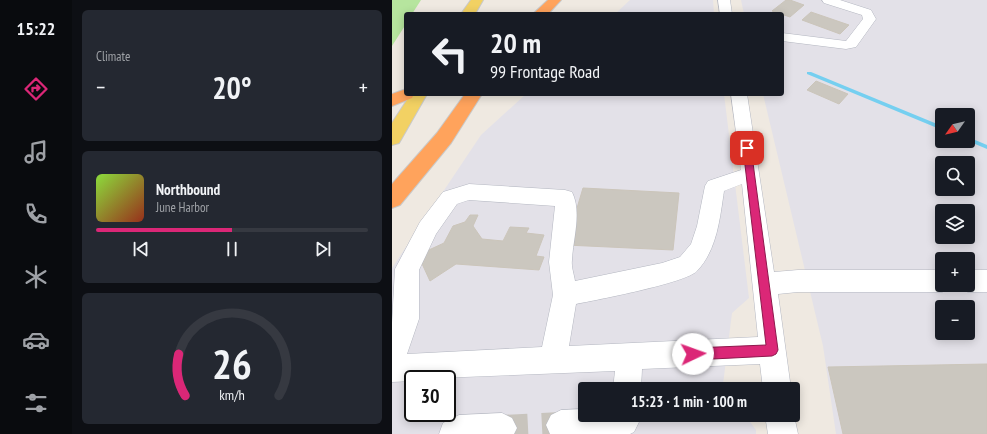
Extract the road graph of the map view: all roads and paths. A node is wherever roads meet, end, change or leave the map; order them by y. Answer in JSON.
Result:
{"nodes":[{"id":1,"x":477,"y":0,"type":"edge"},
{"id":2,"x":555,"y":0,"type":"edge"},
{"id":3,"x":724,"y":0,"type":"edge"},
{"id":4,"x":828,"y":0,"type":"edge"},
{"id":5,"x":469,"y":12,"type":"edge"},
{"id":6,"x":542,"y":12,"type":"edge"},
{"id":7,"x":726,"y":12,"type":"edge"},
{"id":8,"x":784,"y":37,"type":"edge"},
{"id":9,"x":404,"y":95,"type":"edge"},
{"id":10,"x":418,"y":96,"type":"edge"},
{"id":11,"x":473,"y":96,"type":"edge"},
{"id":12,"x":738,"y":96,"type":"edge"},
{"id":13,"x":392,"y":100,"type":"edge"},
{"id":14,"x":392,"y":138,"type":"edge"},
{"id":15,"x":751,"y":175,"type":"junction"},
{"id":16,"x":392,"y":199,"type":"edge"},
{"id":17,"x":935,"y":281,"type":"edge"},
{"id":18,"x":975,"y":281,"type":"edge"},
{"id":19,"x":987,"y":281,"type":"edge"},
{"id":20,"x":765,"y":284,"type":"junction"},
{"id":21,"x":565,"y":295,"type":"junction"},
{"id":22,"x":772,"y":350,"type":"junction"},
{"id":23,"x":630,"y":357,"type":"junction"},
{"id":24,"x":392,"y":359,"type":"edge"},
{"id":25,"x":553,"y":360,"type":"junction"},
{"id":26,"x":392,"y":368,"type":"edge"},
{"id":27,"x":628,"y":382,"type":"edge"},
{"id":28,"x":776,"y":382,"type":"edge"},
{"id":29,"x":781,"y":422,"type":"edge"},
{"id":30,"x":624,"y":424,"type":"edge"},
{"id":31,"x":561,"y":425,"type":"tunnel mouth"},
{"id":32,"x":502,"y":428,"type":"tunnel mouth"},
{"id":33,"x":454,"y":434,"type":"edge"},
{"id":34,"x":783,"y":434,"type":"edge"}],
"edges":[{"from":1,"to":5,"type":"main road"},
{"from":2,"to":6,"type":"highway"},
{"from":3,"to":7,"type":"street"},
{"from":4,"to":8,"type":"street"},
{"from":9,"to":13,"type":"highway"},
{"from":10,"to":14,"type":"main road"},
{"from":11,"to":16,"type":"highway"},
{"from":12,"to":15,"type":"street"},
{"from":15,"to":20,"type":"street"},
{"from":15,"to":21,"type":"street"},
{"from":17,"to":20,"type":"street"},
{"from":18,"to":19,"type":"street"},
{"from":20,"to":22,"type":"street"},
{"from":21,"to":24,"type":"street"},
{"from":21,"to":25,"type":"street"},
{"from":22,"to":23,"type":"street"},
{"from":22,"to":28,"type":"street"},
{"from":23,"to":25,"type":"street"},
{"from":23,"to":27,"type":"street"},
{"from":25,"to":26,"type":"street"},
{"from":29,"to":34,"type":"street"},
{"from":30,"to":31,"type":"street"},
{"from":32,"to":33,"type":"street"}]}
